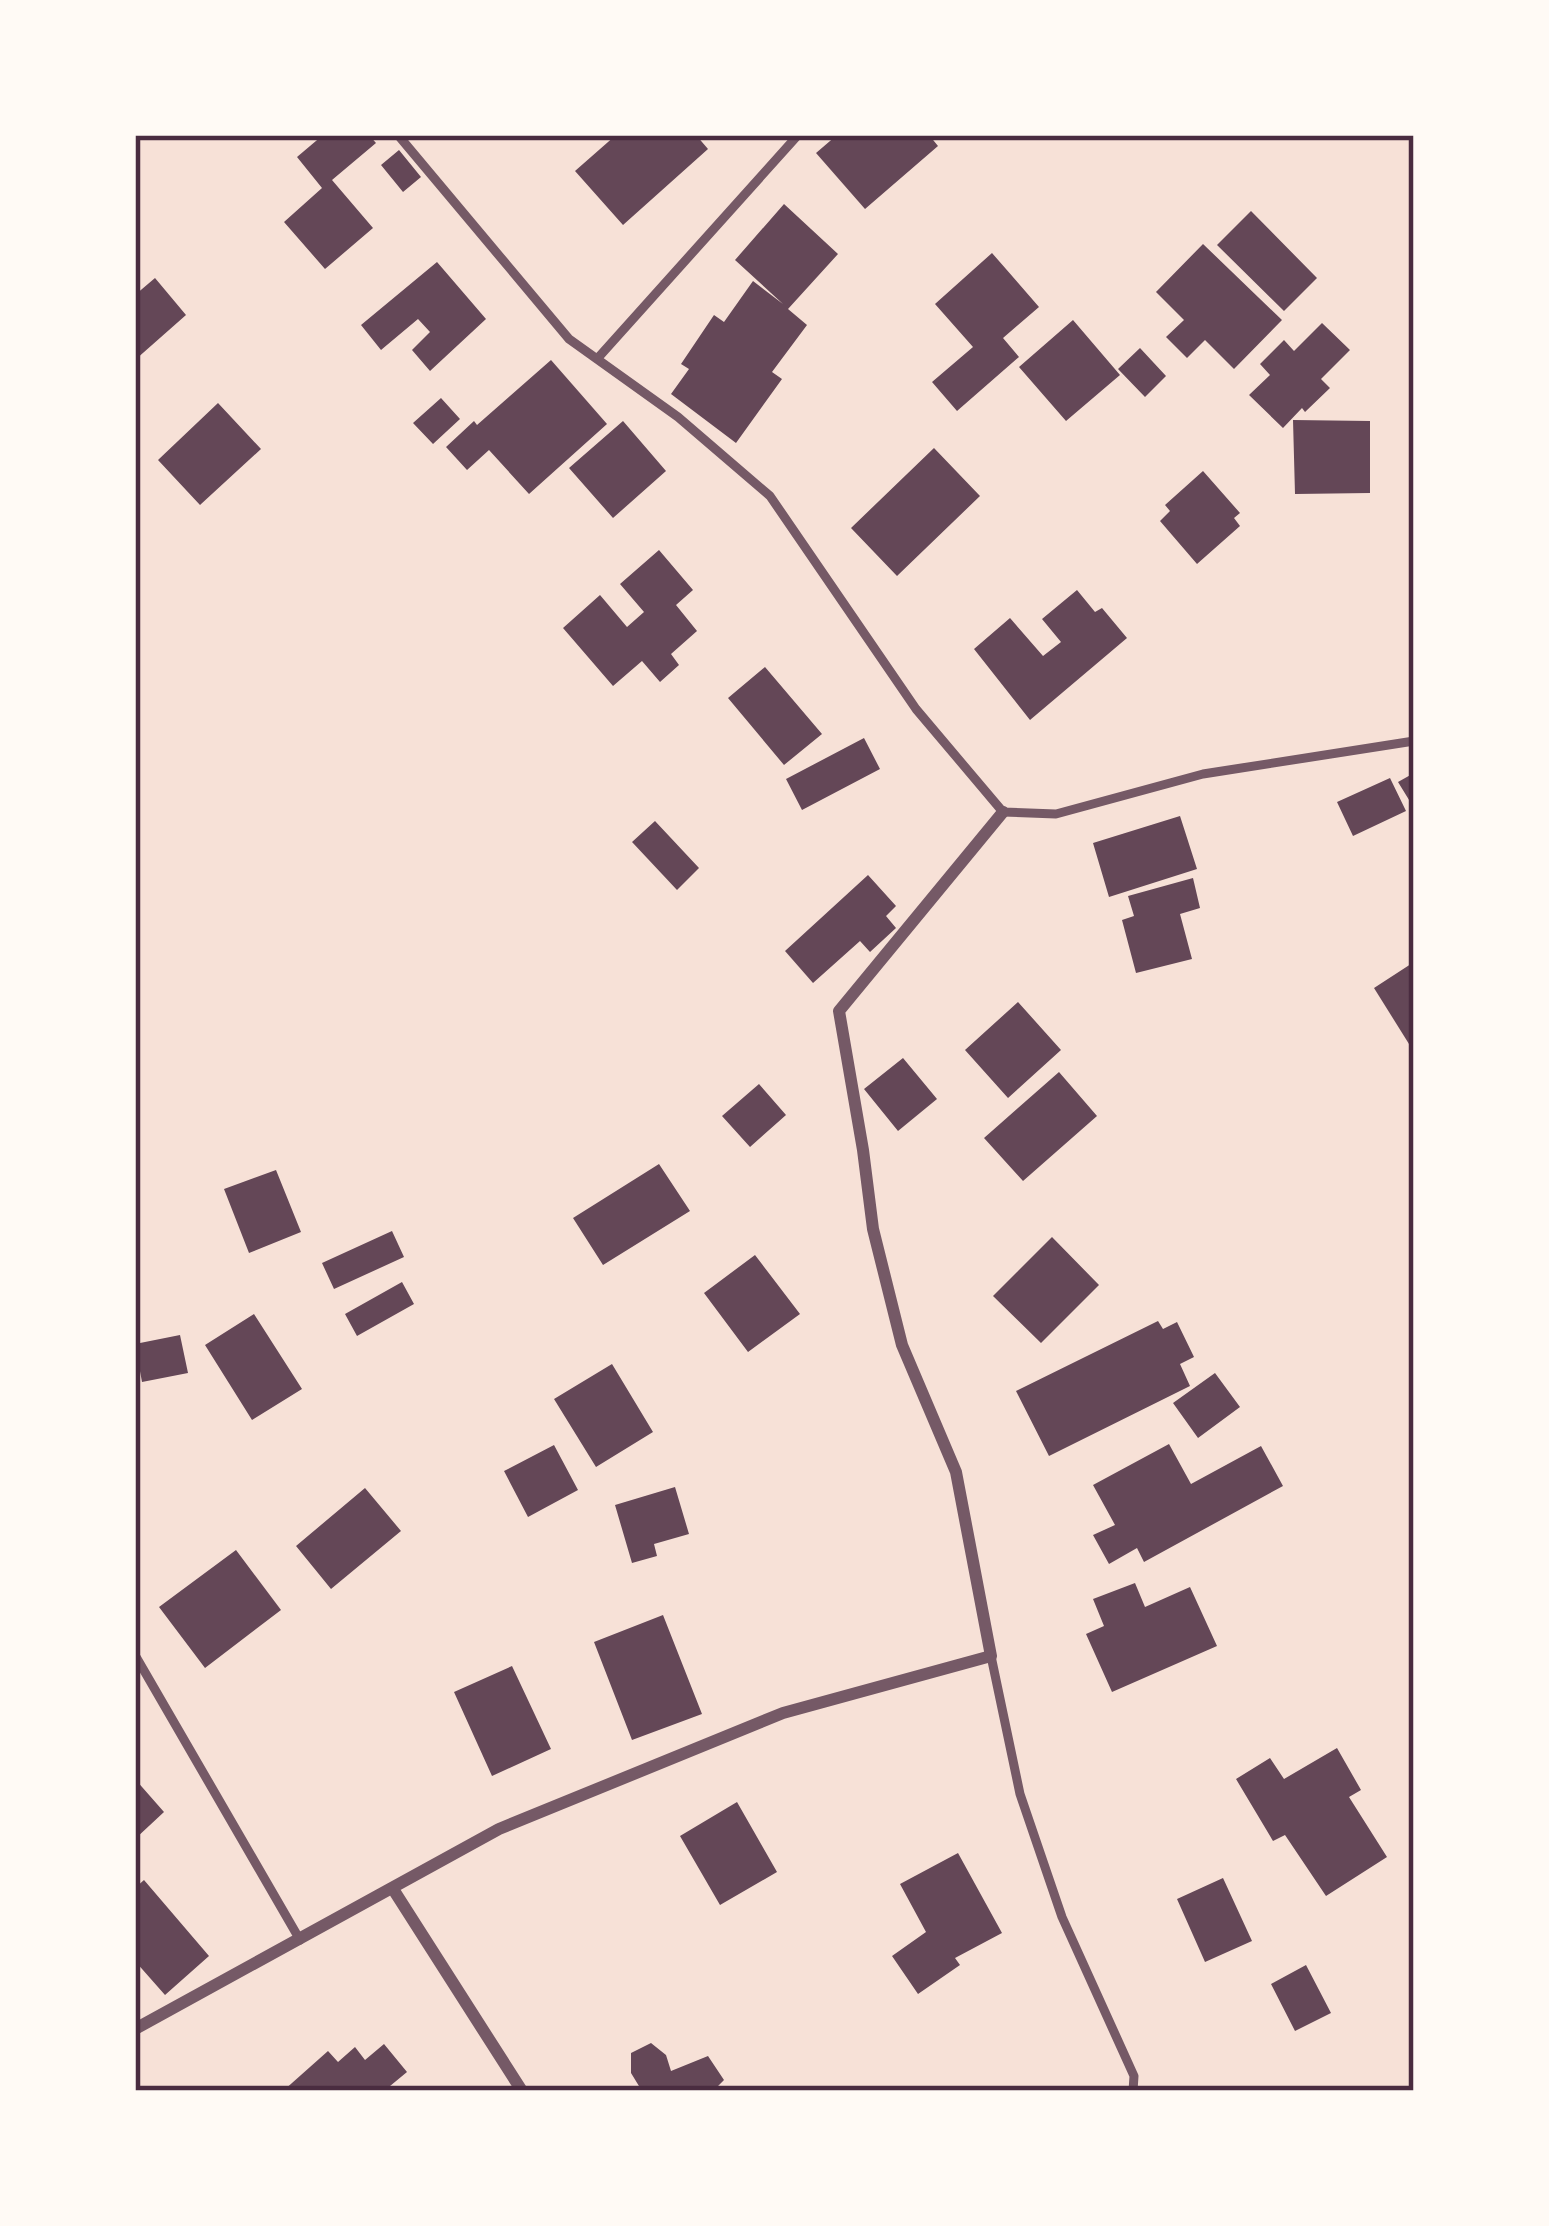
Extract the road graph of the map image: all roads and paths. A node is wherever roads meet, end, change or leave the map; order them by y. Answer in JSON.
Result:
{"nodes":[{"id":1,"x":398,"y":135,"type":"edge"},
{"id":2,"x":798,"y":135,"type":"edge"},
{"id":3,"x":597,"y":359,"type":"junction"},
{"id":4,"x":1414,"y":741,"type":"edge"},
{"id":5,"x":1003,"y":812,"type":"junction"},
{"id":6,"x":135,"y":1655,"type":"edge"},
{"id":7,"x":991,"y":1656,"type":"junction"},
{"id":8,"x":393,"y":1889,"type":"junction"},
{"id":9,"x":300,"y":1940,"type":"junction"},
{"id":10,"x":135,"y":2030,"type":"edge"},
{"id":11,"x":522,"y":2091,"type":"edge"},
{"id":12,"x":1133,"y":2091,"type":"edge"}],
"edges":[{"from":1,"to":3,"type":"lane"},
{"from":2,"to":3,"type":"lane"},
{"from":3,"to":5,"type":"lane"},
{"from":4,"to":5,"type":"lane"},
{"from":5,"to":7,"type":"street"},
{"from":6,"to":9,"type":"lane"},
{"from":7,"to":8,"type":"street"},
{"from":7,"to":12,"type":"lane"},
{"from":8,"to":9,"type":"street"},
{"from":8,"to":11,"type":"street"},
{"from":9,"to":10,"type":"street"}]}
